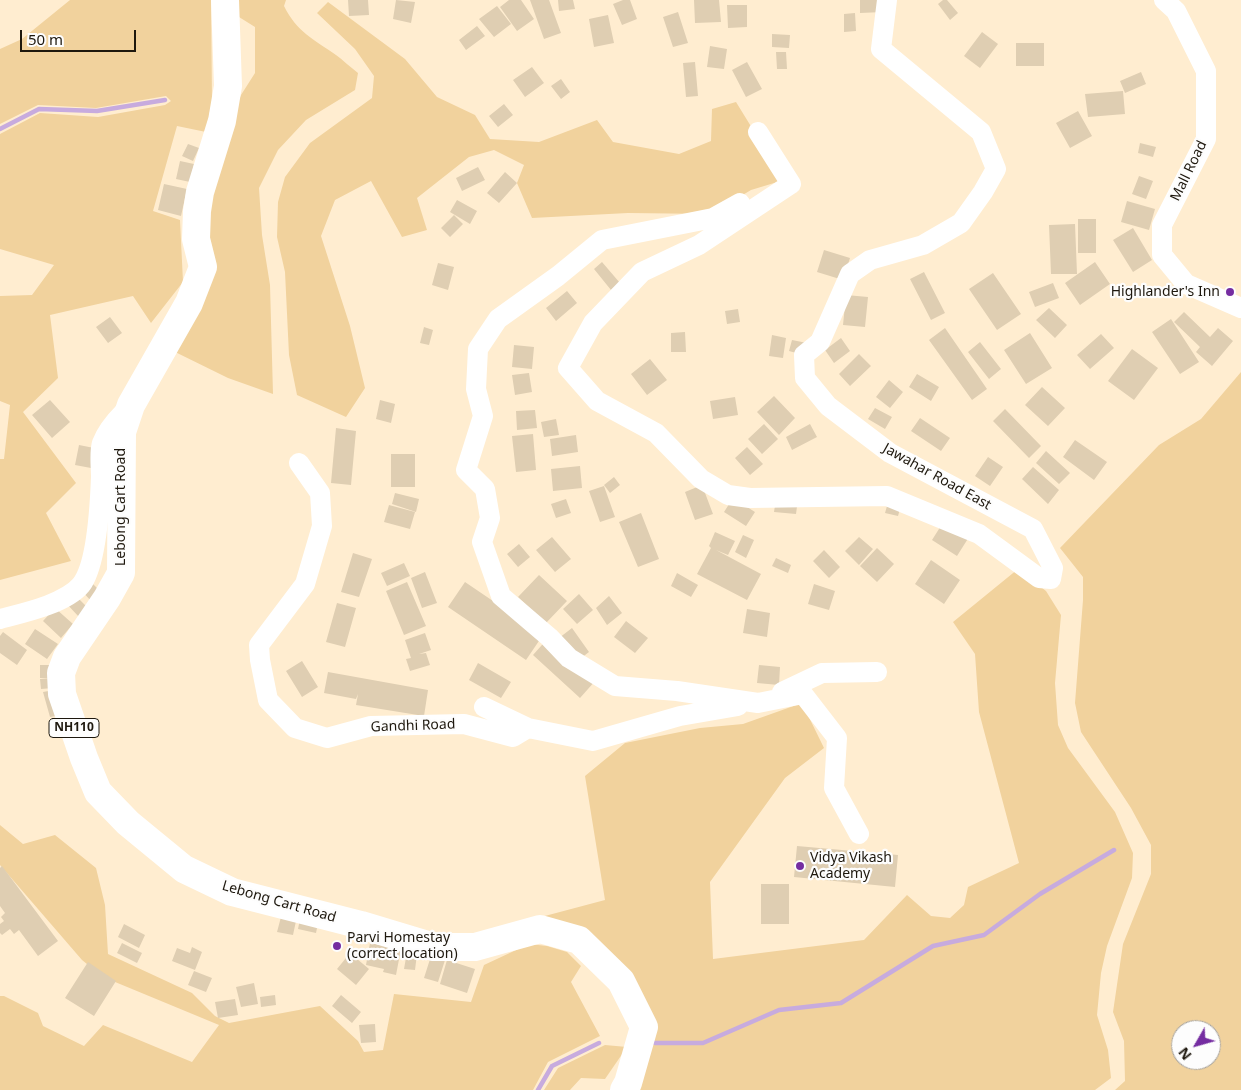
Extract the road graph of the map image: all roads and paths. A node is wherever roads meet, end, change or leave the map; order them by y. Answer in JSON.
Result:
{"nodes":[{"id":1,"x":225,"y":0,"type":"edge"},
{"id":2,"x":887,"y":0,"type":"edge"},
{"id":3,"x":1164,"y":0,"type":"edge"},
{"id":4,"x":758,"y":132,"type":"dead end"},
{"id":5,"x":791,"y":184,"type":"junction"},
{"id":6,"x":1241,"y":308,"type":"edge"},
{"id":7,"x":131,"y":405,"type":"junction"},
{"id":8,"x":299,"y":463,"type":"dead end"},
{"id":9,"x":0,"y":619,"type":"edge"},
{"id":10,"x":877,"y":672,"type":"dead end"},
{"id":11,"x":758,"y":703,"type":"junction"},
{"id":12,"x":484,"y":707,"type":"dead end"},
{"id":13,"x":528,"y":728,"type":"junction"},
{"id":14,"x":860,"y":834,"type":"dead end"},
{"id":15,"x":624,"y":1090,"type":"edge"}],
"edges":[{"from":1,"to":7,"type":"highway","name":"Lebong Cart Road","number":"NH110"},
{"from":2,"to":5,"type":"street","name":"Jawahar Road East"},
{"from":3,"to":6,"type":"street","name":"Mall Road"},
{"from":4,"to":5,"type":"street"},
{"from":5,"to":11,"type":"street"},
{"from":7,"to":9,"type":"street"},
{"from":7,"to":15,"type":"highway","name":"Lebong Cart Road","number":"NH110"},
{"from":8,"to":13,"type":"street","name":"Gandhi Road"},
{"from":10,"to":11,"type":"street","name":"Gandhi Road"},
{"from":11,"to":13,"type":"street","name":"Gandhi Road"},
{"from":11,"to":14,"type":"street"},
{"from":12,"to":13,"type":"street"}]}
